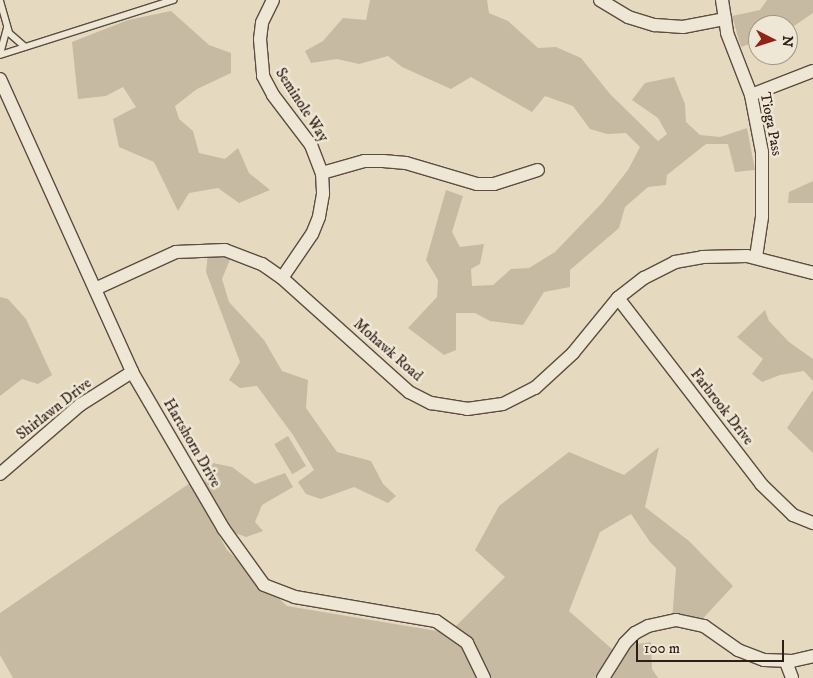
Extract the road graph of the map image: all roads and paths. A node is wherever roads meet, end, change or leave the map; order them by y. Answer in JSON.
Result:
{"nodes":[{"id":1,"x":172,"y":0,"type":"edge"},
{"id":2,"x":274,"y":0,"type":"edge"},
{"id":3,"x":600,"y":0,"type":"edge"},
{"id":4,"x":722,"y":0,"type":"edge"},
{"id":5,"x":0,"y":2,"type":"edge"},
{"id":6,"x":725,"y":20,"type":"junction"},
{"id":7,"x":7,"y":27,"type":"junction"},
{"id":8,"x":25,"y":47,"type":"junction"},
{"id":9,"x":0,"y":54,"type":"edge"},
{"id":10,"x":813,"y":71,"type":"edge"},
{"id":11,"x":0,"y":79,"type":"edge"},
{"id":12,"x":751,"y":96,"type":"junction"},
{"id":13,"x":538,"y":170,"type":"dead end"},
{"id":14,"x":322,"y":173,"type":"junction"},
{"id":15,"x":756,"y":258,"type":"junction"},
{"id":16,"x":813,"y":273,"type":"edge"},
{"id":17,"x":282,"y":278,"type":"junction"},
{"id":18,"x":95,"y":289,"type":"junction"},
{"id":19,"x":618,"y":298,"type":"junction"},
{"id":20,"x":132,"y":372,"type":"junction"},
{"id":21,"x":0,"y":474,"type":"edge"},
{"id":22,"x":813,"y":523,"type":"edge"},
{"id":23,"x":813,"y":656,"type":"edge"},
{"id":24,"x":786,"y":662,"type":"junction"},
{"id":25,"x":484,"y":678,"type":"edge"},
{"id":26,"x":603,"y":678,"type":"edge"},
{"id":27,"x":792,"y":678,"type":"edge"}],
"edges":[{"from":1,"to":8,"type":"lane"},
{"from":2,"to":14,"type":"street","name":"Seminole Way"},
{"from":3,"to":6,"type":"street"},
{"from":4,"to":6,"type":"street","name":"Tioga Pass"},
{"from":5,"to":7,"type":"lane"},
{"from":6,"to":12,"type":"street","name":"Tioga Pass"},
{"from":7,"to":8,"type":"lane"},
{"from":7,"to":9,"type":"lane"},
{"from":8,"to":9,"type":"lane"},
{"from":10,"to":12,"type":"street"},
{"from":11,"to":18,"type":"street","name":"Hartshorn Drive"},
{"from":12,"to":15,"type":"street","name":"Tioga Pass"},
{"from":13,"to":14,"type":"street"},
{"from":14,"to":17,"type":"street","name":"Seminole Way"},
{"from":15,"to":16,"type":"street","name":"Mohawk Road"},
{"from":15,"to":19,"type":"street","name":"Mohawk Road"},
{"from":17,"to":18,"type":"street","name":"Mohawk Road"},
{"from":17,"to":19,"type":"street","name":"Mohawk Road"},
{"from":18,"to":20,"type":"street","name":"Hartshorn Drive"},
{"from":19,"to":22,"type":"street","name":"Farbrook Drive"},
{"from":20,"to":21,"type":"street","name":"Shirlawn Drive"},
{"from":20,"to":25,"type":"street","name":"Hartshorn Drive"},
{"from":23,"to":24,"type":"street"},
{"from":24,"to":26,"type":"street"},
{"from":24,"to":27,"type":"street"}]}
